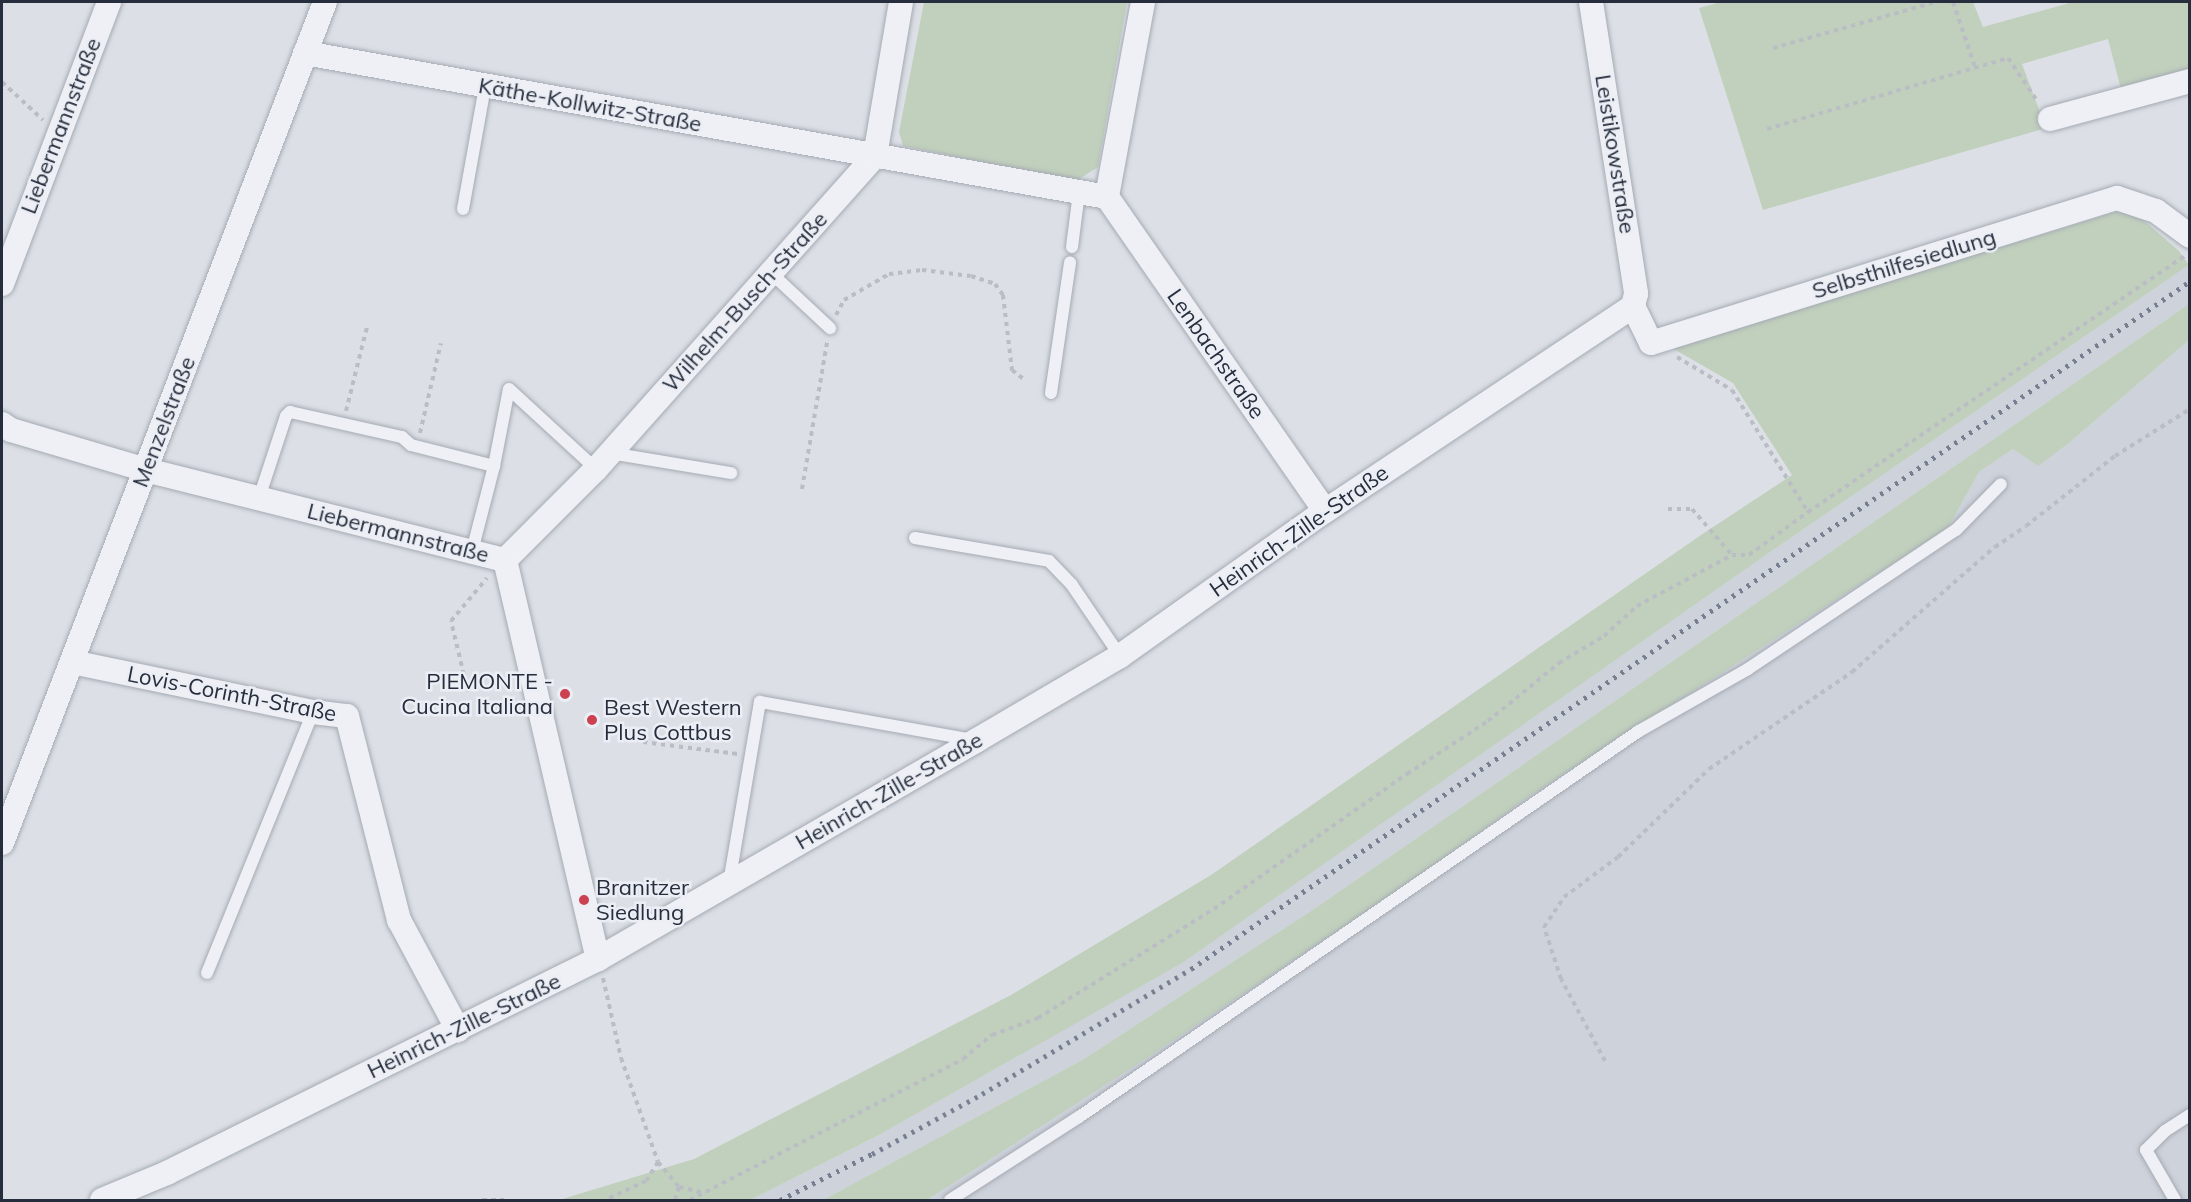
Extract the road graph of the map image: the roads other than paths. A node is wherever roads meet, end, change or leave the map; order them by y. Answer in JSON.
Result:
{"nodes":[{"id":1,"x":109,"y":2,"type":"edge"},
{"id":2,"x":325,"y":2,"type":"edge"},
{"id":3,"x":901,"y":2,"type":"edge"},
{"id":4,"x":1143,"y":2,"type":"edge"},
{"id":5,"x":1591,"y":2,"type":"edge"},
{"id":6,"x":305,"y":53,"type":"junction"},
{"id":7,"x":2190,"y":81,"type":"edge"},
{"id":8,"x":485,"y":87,"type":"junction"},
{"id":9,"x":2050,"y":119,"type":"road end"},
{"id":10,"x":875,"y":156,"type":"junction"},
{"id":11,"x":1079,"y":192,"type":"junction"},
{"id":12,"x":1107,"y":197,"type":"junction"},
{"id":13,"x":463,"y":209,"type":"dead end"},
{"id":14,"x":2190,"y":236,"type":"edge"},
{"id":15,"x":1072,"y":247,"type":"dead end"},
{"id":16,"x":1070,"y":262,"type":"dead end"},
{"id":17,"x":771,"y":273,"type":"junction"},
{"id":18,"x":2,"y":284,"type":"edge"},
{"id":19,"x":1633,"y":306,"type":"junction"},
{"id":20,"x":830,"y":328,"type":"road end"},
{"id":21,"x":1051,"y":393,"type":"dead end"},
{"id":22,"x":2,"y":423,"type":"edge"},
{"id":23,"x":603,"y":461,"type":"junction"},
{"id":24,"x":494,"y":466,"type":"junction"},
{"id":25,"x":146,"y":470,"type":"junction"},
{"id":26,"x":731,"y":472,"type":"dead end"},
{"id":27,"x":2001,"y":484,"type":"dead end"},
{"id":28,"x":259,"y":498,"type":"junction"},
{"id":29,"x":1326,"y":511,"type":"junction"},
{"id":30,"x":915,"y":538,"type":"dead end"},
{"id":31,"x":472,"y":551,"type":"junction"},
{"id":32,"x":505,"y":560,"type":"junction"},
{"id":33,"x":1120,"y":656,"type":"junction"},
{"id":34,"x":72,"y":662,"type":"junction"},
{"id":35,"x":313,"y":712,"type":"junction"},
{"id":36,"x":976,"y":740,"type":"junction"},
{"id":37,"x":2,"y":843,"type":"edge"},
{"id":38,"x":729,"y":884,"type":"junction"},
{"id":39,"x":598,"y":959,"type":"junction"},
{"id":40,"x":207,"y":973,"type":"dead end"},
{"id":41,"x":458,"y":1030,"type":"junction"},
{"id":42,"x":2190,"y":1115,"type":"edge"},
{"id":43,"x":102,"y":1200,"type":"edge"},
{"id":44,"x":950,"y":1200,"type":"edge"},
{"id":45,"x":2175,"y":1200,"type":"edge"}],
"edges":[{"from":1,"to":18,"type":"street","name":"Liebermannstraße"},
{"from":2,"to":6,"type":"street","name":"Menzelstraße"},
{"from":3,"to":10,"type":"street"},
{"from":4,"to":12,"type":"street"},
{"from":5,"to":19,"type":"street","name":"Leistikowstraße"},
{"from":6,"to":8,"type":"street","name":"Käthe-Kollwitz-Straße"},
{"from":6,"to":25,"type":"street","name":"Menzelstraße"},
{"from":7,"to":9,"type":"street"},
{"from":8,"to":10,"type":"street","name":"Käthe-Kollwitz-Straße"},
{"from":8,"to":13,"type":"lane"},
{"from":10,"to":11,"type":"street"},
{"from":10,"to":17,"type":"street","name":"Wilhelm-Busch-Straße"},
{"from":11,"to":12,"type":"street"},
{"from":11,"to":15,"type":"lane"},
{"from":12,"to":29,"type":"street","name":"Lenbachstraße"},
{"from":14,"to":19,"type":"street","name":"Selbsthilfesiedlung"},
{"from":16,"to":21,"type":"lane"},
{"from":17,"to":20,"type":"lane"},
{"from":17,"to":23,"type":"street","name":"Wilhelm-Busch-Straße"},
{"from":19,"to":29,"type":"street","name":"Heinrich-Zille-Straße"},
{"from":22,"to":25,"type":"street","name":"Liebermannstraße"},
{"from":23,"to":24,"type":"lane"},
{"from":23,"to":26,"type":"lane"},
{"from":23,"to":32,"type":"street","name":"Wilhelm-Busch-Straße"},
{"from":24,"to":28,"type":"lane"},
{"from":24,"to":31,"type":"lane"},
{"from":25,"to":28,"type":"street","name":"Liebermannstraße"},
{"from":25,"to":34,"type":"street","name":"Menzelstraße"},
{"from":27,"to":44,"type":"lane"},
{"from":28,"to":31,"type":"street","name":"Liebermannstraße"},
{"from":29,"to":33,"type":"street","name":"Heinrich-Zille-Straße"},
{"from":30,"to":33,"type":"lane"},
{"from":31,"to":32,"type":"street","name":"Liebermannstraße"},
{"from":32,"to":39,"type":"street","name":"Liebermannstraße"},
{"from":33,"to":36,"type":"street","name":"Heinrich-Zille-Straße"},
{"from":34,"to":35,"type":"street","name":"Lovis-Corinth-Straße"},
{"from":34,"to":37,"type":"street","name":"Menzelstraße"},
{"from":35,"to":40,"type":"lane"},
{"from":35,"to":41,"type":"street","name":"Lovis-Corinth-Straße"},
{"from":36,"to":38,"type":"street","name":"Heinrich-Zille-Straße"},
{"from":36,"to":38,"type":"lane"},
{"from":38,"to":39,"type":"street","name":"Heinrich-Zille-Straße"},
{"from":39,"to":41,"type":"street","name":"Heinrich-Zille-Straße"},
{"from":41,"to":43,"type":"street","name":"Heinrich-Zille-Straße"},
{"from":42,"to":45,"type":"lane"}]}
